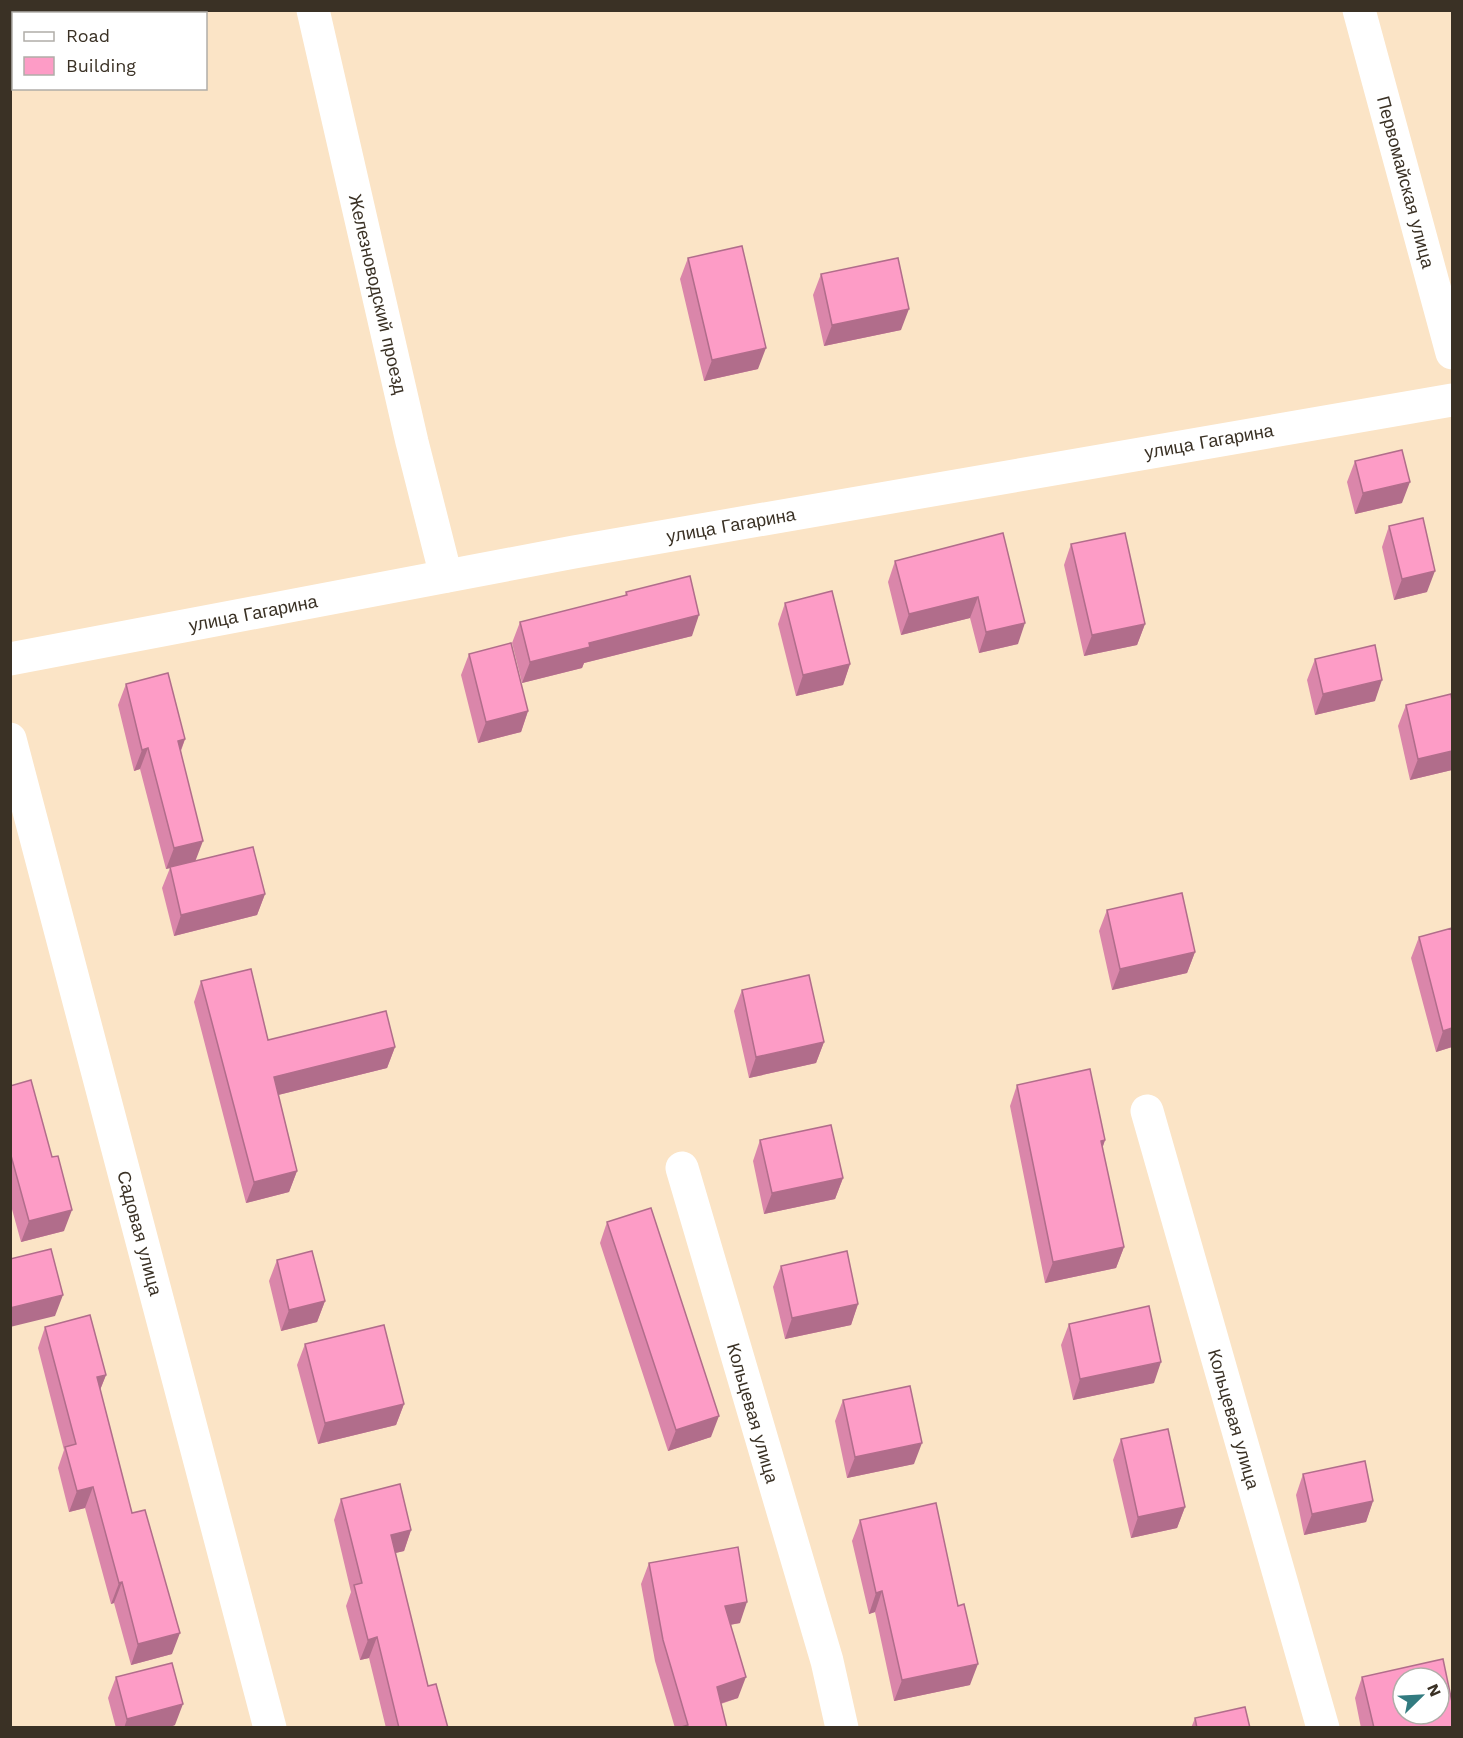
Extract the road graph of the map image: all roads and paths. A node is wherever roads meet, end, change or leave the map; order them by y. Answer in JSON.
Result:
{"nodes":[{"id":1,"x":314,"y":10,"type":"edge"},
{"id":2,"x":1359,"y":10,"type":"edge"},
{"id":3,"x":1452,"y":353,"type":"edge"},
{"id":4,"x":1452,"y":400,"type":"edge"},
{"id":5,"x":446,"y":576,"type":"junction"},
{"id":6,"x":10,"y":659,"type":"edge"},
{"id":7,"x":10,"y":739,"type":"edge"},
{"id":8,"x":1147,"y":1111,"type":"dead end"},
{"id":9,"x":682,"y":1168,"type":"dead end"},
{"id":10,"x":270,"y":1728,"type":"edge"},
{"id":11,"x":842,"y":1728,"type":"edge"},
{"id":12,"x":1323,"y":1728,"type":"edge"}],
"edges":[{"from":1,"to":5,"type":"street","name":"Железноводский проезд"},
{"from":2,"to":3,"type":"street","name":"Первомайская улица"},
{"from":4,"to":5,"type":"street","name":"улица Гагарина"},
{"from":5,"to":6,"type":"street","name":"улица Гагарина"},
{"from":7,"to":10,"type":"street","name":"Садовая улица"},
{"from":8,"to":12,"type":"street","name":"Кольцевая улица"},
{"from":9,"to":11,"type":"street","name":"Кольцевая улица"}]}
